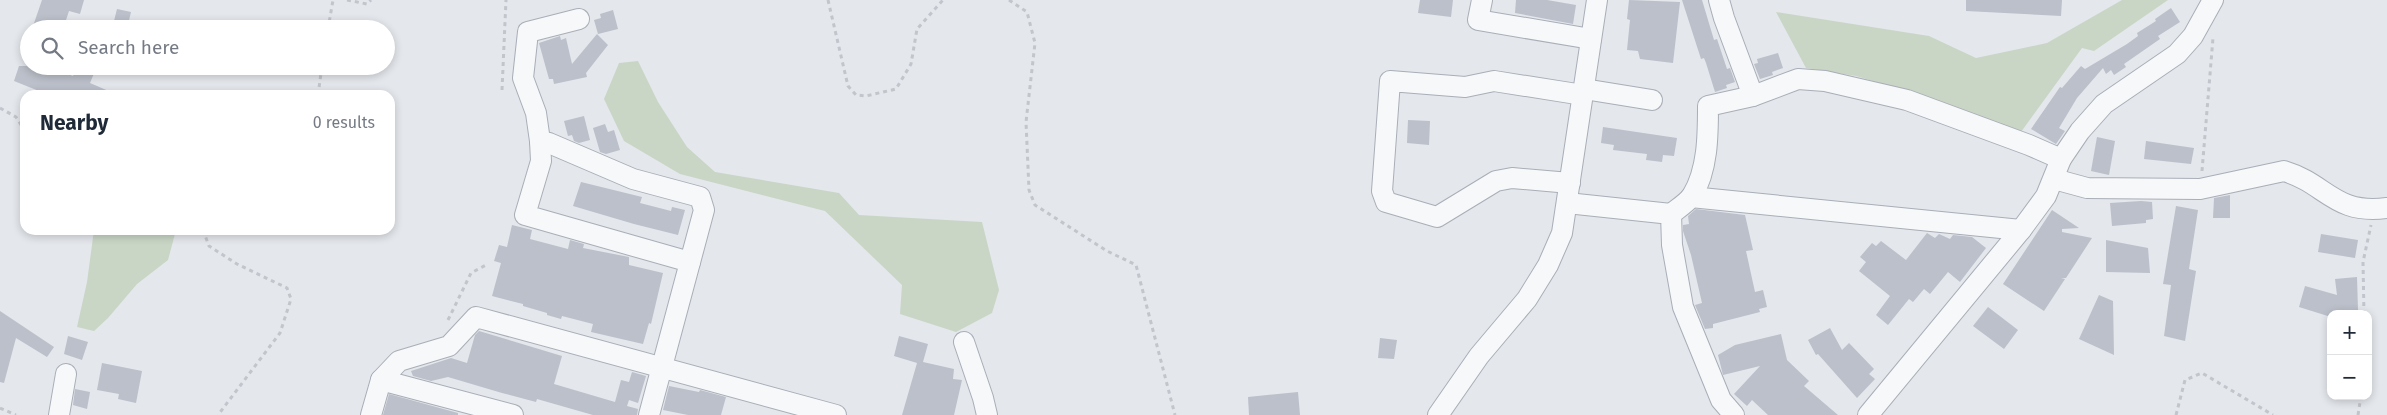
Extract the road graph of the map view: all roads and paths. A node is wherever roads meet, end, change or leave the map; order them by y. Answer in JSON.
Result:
{"nodes":[{"id":1,"x":333,"y":0,"type":"edge"},
{"id":2,"x":347,"y":0,"type":"edge"},
{"id":3,"x":371,"y":0,"type":"edge"},
{"id":4,"x":506,"y":0,"type":"edge"},
{"id":5,"x":828,"y":0,"type":"edge"},
{"id":6,"x":943,"y":0,"type":"edge"},
{"id":7,"x":1009,"y":0,"type":"edge"},
{"id":8,"x":1482,"y":0,"type":"edge"},
{"id":9,"x":1597,"y":0,"type":"edge"},
{"id":10,"x":1719,"y":0,"type":"edge"},
{"id":11,"x":2211,"y":6,"type":"edge"},
{"id":12,"x":579,"y":18,"type":"dead end"},
{"id":13,"x":330,"y":20,"type":"edge"},
{"id":14,"x":1591,"y":39,"type":"junction"},
{"id":15,"x":321,"y":75,"type":"edge"},
{"id":16,"x":319,"y":90,"type":"edge"},
{"id":17,"x":502,"y":90,"type":"dead end"},
{"id":18,"x":1583,"y":92,"type":"junction"},
{"id":19,"x":1753,"y":96,"type":"junction"},
{"id":20,"x":1652,"y":100,"type":"dead end"},
{"id":21,"x":0,"y":108,"type":"edge"},
{"id":22,"x":20,"y":124,"type":"edge"},
{"id":23,"x":540,"y":141,"type":"junction"},
{"id":24,"x":2061,"y":160,"type":"junction"},
{"id":25,"x":2054,"y":180,"type":"junction"},
{"id":26,"x":1570,"y":183,"type":"junction"},
{"id":27,"x":2200,"y":188,"type":"junction"},
{"id":28,"x":1691,"y":196,"type":"junction"},
{"id":29,"x":1567,"y":203,"type":"junction"},
{"id":30,"x":2382,"y":209,"type":"edge"},
{"id":31,"x":1671,"y":214,"type":"junction"},
{"id":32,"x":2021,"y":230,"type":"junction"},
{"id":33,"x":205,"y":235,"type":"edge"},
{"id":34,"x":690,"y":262,"type":"junction"},
{"id":35,"x":486,"y":265,"type":"dead end"},
{"id":36,"x":2364,"y":310,"type":"edge"},
{"id":37,"x":445,"y":324,"type":"dead end"},
{"id":38,"x":964,"y":342,"type":"dead end"},
{"id":39,"x":662,"y":367,"type":"junction"},
{"id":40,"x":66,"y":374,"type":"dead end"},
{"id":41,"x":381,"y":380,"type":"junction"},
{"id":42,"x":2360,"y":400,"type":"edge"},
{"id":43,"x":0,"y":408,"type":"edge"},
{"id":44,"x":16,"y":415,"type":"edge"},
{"id":45,"x":59,"y":415,"type":"edge"},
{"id":46,"x":218,"y":415,"type":"edge"},
{"id":47,"x":371,"y":415,"type":"edge"},
{"id":48,"x":513,"y":415,"type":"edge"},
{"id":49,"x":649,"y":415,"type":"edge"},
{"id":50,"x":836,"y":415,"type":"edge"},
{"id":51,"x":987,"y":415,"type":"edge"},
{"id":52,"x":1175,"y":415,"type":"edge"},
{"id":53,"x":1438,"y":415,"type":"edge"},
{"id":54,"x":1733,"y":415,"type":"edge"},
{"id":55,"x":1868,"y":415,"type":"edge"},
{"id":56,"x":2176,"y":415,"type":"edge"},
{"id":57,"x":2273,"y":415,"type":"edge"},
{"id":58,"x":2358,"y":415,"type":"edge"}],
"edges":[{"from":1,"to":13,"type":"path"},
{"from":2,"to":3,"type":"path"},
{"from":4,"to":17,"type":"path"},
{"from":5,"to":6,"type":"path"},
{"from":7,"to":52,"type":"path"},
{"from":8,"to":14,"type":"street"},
{"from":9,"to":14,"type":"street"},
{"from":10,"to":19,"type":"street"},
{"from":11,"to":24,"type":"street"},
{"from":11,"to":27,"type":"path"},
{"from":12,"to":23,"type":"street"},
{"from":14,"to":18,"type":"street"},
{"from":15,"to":16,"type":"path"},
{"from":18,"to":20,"type":"street"},
{"from":18,"to":26,"type":"street"},
{"from":18,"to":26,"type":"street"},
{"from":19,"to":24,"type":"street"},
{"from":19,"to":28,"type":"street"},
{"from":21,"to":22,"type":"path"},
{"from":23,"to":34,"type":"street"},
{"from":23,"to":34,"type":"street"},
{"from":24,"to":25,"type":"street"},
{"from":25,"to":27,"type":"street"},
{"from":25,"to":32,"type":"street"},
{"from":26,"to":29,"type":"street"},
{"from":27,"to":30,"type":"street"},
{"from":28,"to":31,"type":"street"},
{"from":28,"to":32,"type":"street"},
{"from":29,"to":31,"type":"street"},
{"from":29,"to":53,"type":"street"},
{"from":30,"to":36,"type":"path"},
{"from":31,"to":54,"type":"street"},
{"from":32,"to":55,"type":"street"},
{"from":33,"to":46,"type":"path"},
{"from":34,"to":39,"type":"street"},
{"from":35,"to":37,"type":"path"},
{"from":38,"to":51,"type":"street"},
{"from":39,"to":41,"type":"street"},
{"from":39,"to":49,"type":"street"},
{"from":39,"to":50,"type":"street"},
{"from":40,"to":45,"type":"street"},
{"from":41,"to":47,"type":"street"},
{"from":41,"to":48,"type":"street"},
{"from":42,"to":58,"type":"path"},
{"from":43,"to":44,"type":"path"},
{"from":56,"to":57,"type":"path"}]}
